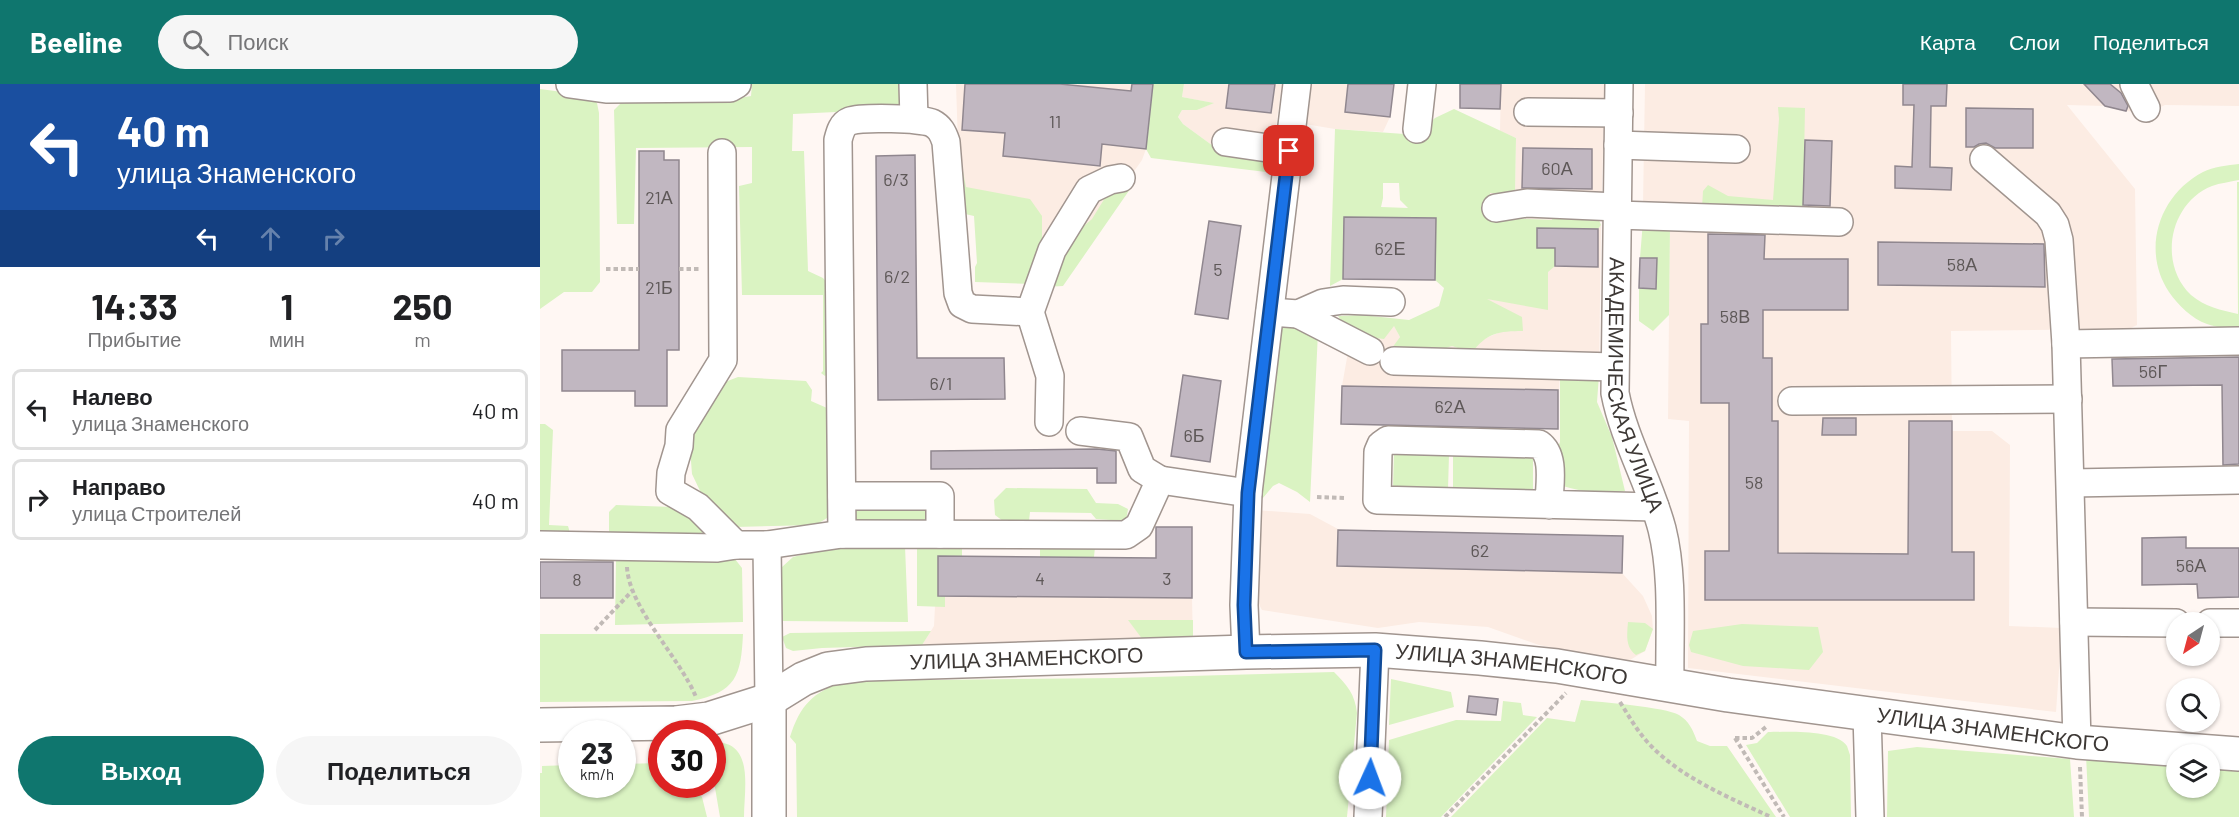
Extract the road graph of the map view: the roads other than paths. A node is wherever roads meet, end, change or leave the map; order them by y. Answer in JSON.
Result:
{"nodes":[{"id":1,"x":570,"y":84,"type":"edge"},
{"id":2,"x":737,"y":84,"type":"edge"},
{"id":3,"x":913,"y":84,"type":"edge"},
{"id":4,"x":1297,"y":84,"type":"edge"},
{"id":5,"x":1422,"y":84,"type":"edge"},
{"id":6,"x":1619,"y":84,"type":"edge"},
{"id":7,"x":2134,"y":84,"type":"edge"},
{"id":8,"x":649,"y":86,"type":"edge"},
{"id":9,"x":2146,"y":108,"type":"dead end"},
{"id":10,"x":1528,"y":112,"type":"dead end"},
{"id":11,"x":1619,"y":113,"type":"junction"},
{"id":12,"x":914,"y":119,"type":"junction"},
{"id":13,"x":1417,"y":129,"type":"dead end"},
{"id":14,"x":1226,"y":142,"type":"dead end"},
{"id":15,"x":1618,"y":145,"type":"junction"},
{"id":16,"x":1736,"y":149,"type":"dead end"},
{"id":17,"x":1289,"y":151,"type":"junction"},
{"id":18,"x":722,"y":153,"type":"dead end"},
{"id":19,"x":1984,"y":159,"type":"dead end"},
{"id":20,"x":1121,"y":178,"type":"dead end"},
{"id":21,"x":1496,"y":208,"type":"dead end"},
{"id":22,"x":1617,"y":211,"type":"junction"},
{"id":23,"x":1839,"y":222,"type":"dead end"},
{"id":24,"x":1391,"y":302,"type":"dead end"},
{"id":25,"x":1030,"y":312,"type":"junction"},
{"id":26,"x":1270,"y":312,"type":"junction"},
{"id":27,"x":1298,"y":314,"type":"junction"},
{"id":28,"x":2239,"y":341,"type":"edge"},
{"id":29,"x":2066,"y":344,"type":"junction"},
{"id":30,"x":1614,"y":367,"type":"junction"},
{"id":31,"x":2068,"y":399,"type":"junction"},
{"id":32,"x":1792,"y":401,"type":"dead end"},
{"id":33,"x":1049,"y":422,"type":"dead end"},
{"id":34,"x":1080,"y":431,"type":"dead end"},
{"id":35,"x":1160,"y":480,"type":"junction"},
{"id":36,"x":2239,"y":480,"type":"edge"},
{"id":37,"x":2071,"y":483,"type":"junction"},
{"id":38,"x":1248,"y":493,"type":"junction"},
{"id":39,"x":842,"y":496,"type":"junction"},
{"id":40,"x":1549,"y":505,"type":"junction"},
{"id":41,"x":1654,"y":507,"type":"junction"},
{"id":42,"x":842,"y":534,"type":"junction"},
{"id":43,"x":940,"y":534,"type":"junction"},
{"id":44,"x":540,"y":545,"type":"edge"},
{"id":45,"x":736,"y":545,"type":"junction"},
{"id":46,"x":767,"y":545,"type":"junction"},
{"id":47,"x":2074,"y":622,"type":"junction"},
{"id":48,"x":2166,"y":623,"type":"edge"},
{"id":49,"x":2220,"y":623,"type":"edge"},
{"id":50,"x":2239,"y":623,"type":"edge"},
{"id":51,"x":1375,"y":650,"type":"junction"},
{"id":52,"x":1246,"y":652,"type":"junction"},
{"id":53,"x":1670,"y":686,"type":"junction"},
{"id":54,"x":769,"y":700,"type":"junction"},
{"id":55,"x":1867,"y":714,"type":"junction"},
{"id":56,"x":540,"y":725,"type":"edge"},
{"id":57,"x":2078,"y":753,"type":"junction"},
{"id":58,"x":2239,"y":754,"type":"edge"},
{"id":59,"x":769,"y":817,"type":"edge"},
{"id":60,"x":1368,"y":817,"type":"edge"},
{"id":61,"x":1870,"y":817,"type":"edge"}],
"edges":[{"from":1,"to":8,"type":"street"},
{"from":2,"to":8,"type":"street"},
{"from":3,"to":12,"type":"street"},
{"from":4,"to":17,"type":"street"},
{"from":5,"to":13,"type":"street"},
{"from":6,"to":11,"type":"street","name":"АКАДЕМИЧЕСКАЯ УЛИЦА"},
{"from":7,"to":9,"type":"street"},
{"from":10,"to":11,"type":"street"},
{"from":11,"to":15,"type":"street","name":"АКАДЕМИЧЕСКАЯ УЛИЦА"},
{"from":12,"to":25,"type":"street"},
{"from":12,"to":39,"type":"street"},
{"from":14,"to":17,"type":"street"},
{"from":15,"to":16,"type":"street"},
{"from":15,"to":22,"type":"street","name":"АКАДЕМИЧЕСКАЯ УЛИЦА"},
{"from":17,"to":26,"type":"street"},
{"from":18,"to":45,"type":"street"},
{"from":19,"to":29,"type":"street"},
{"from":20,"to":25,"type":"street"},
{"from":21,"to":22,"type":"street"},
{"from":22,"to":23,"type":"street"},
{"from":22,"to":30,"type":"street","name":"АКАДЕМИЧЕСКАЯ УЛИЦА"},
{"from":24,"to":27,"type":"street"},
{"from":25,"to":33,"type":"street"},
{"from":26,"to":27,"type":"street"},
{"from":26,"to":38,"type":"street"},
{"from":27,"to":30,"type":"street"},
{"from":28,"to":29,"type":"street"},
{"from":29,"to":31,"type":"street"},
{"from":30,"to":41,"type":"street","name":"АКАДЕМИЧЕСКАЯ УЛИЦА"},
{"from":31,"to":32,"type":"street"},
{"from":31,"to":37,"type":"street"},
{"from":34,"to":35,"type":"street"},
{"from":35,"to":38,"type":"street"},
{"from":35,"to":43,"type":"street"},
{"from":36,"to":37,"type":"street"},
{"from":37,"to":47,"type":"street"},
{"from":38,"to":52,"type":"street"},
{"from":39,"to":42,"type":"street"},
{"from":39,"to":43,"type":"street"},
{"from":40,"to":40,"type":"street"},
{"from":40,"to":41,"type":"street"},
{"from":41,"to":53,"type":"street","name":"АКАДЕМИЧЕСКАЯ УЛИЦА"},
{"from":42,"to":43,"type":"street"},
{"from":42,"to":46,"type":"street"},
{"from":44,"to":45,"type":"street"},
{"from":45,"to":46,"type":"street"},
{"from":46,"to":54,"type":"street"},
{"from":47,"to":48,"type":"street"},
{"from":47,"to":57,"type":"street"},
{"from":49,"to":50,"type":"street"},
{"from":51,"to":52,"type":"main road","name":"УЛИЦА ЗНАМЕНСКОГО"},
{"from":51,"to":53,"type":"main road","name":"УЛИЦА ЗНАМЕНСКОГО"},
{"from":51,"to":60,"type":"street"},
{"from":52,"to":54,"type":"main road","name":"УЛИЦА ЗНАМЕНСКОГО"},
{"from":53,"to":55,"type":"main road","name":"УЛИЦА ЗНАМЕНСКОГО"},
{"from":54,"to":56,"type":"main road","name":"УЛИЦА ЗНАМЕНСКОГО"},
{"from":54,"to":59,"type":"main road"},
{"from":55,"to":57,"type":"main road","name":"УЛИЦА ЗНАМЕНСКОГО"},
{"from":55,"to":61,"type":"street"},
{"from":57,"to":58,"type":"main road","name":"УЛИЦА ЗНАМЕНСКОГО"}]}
